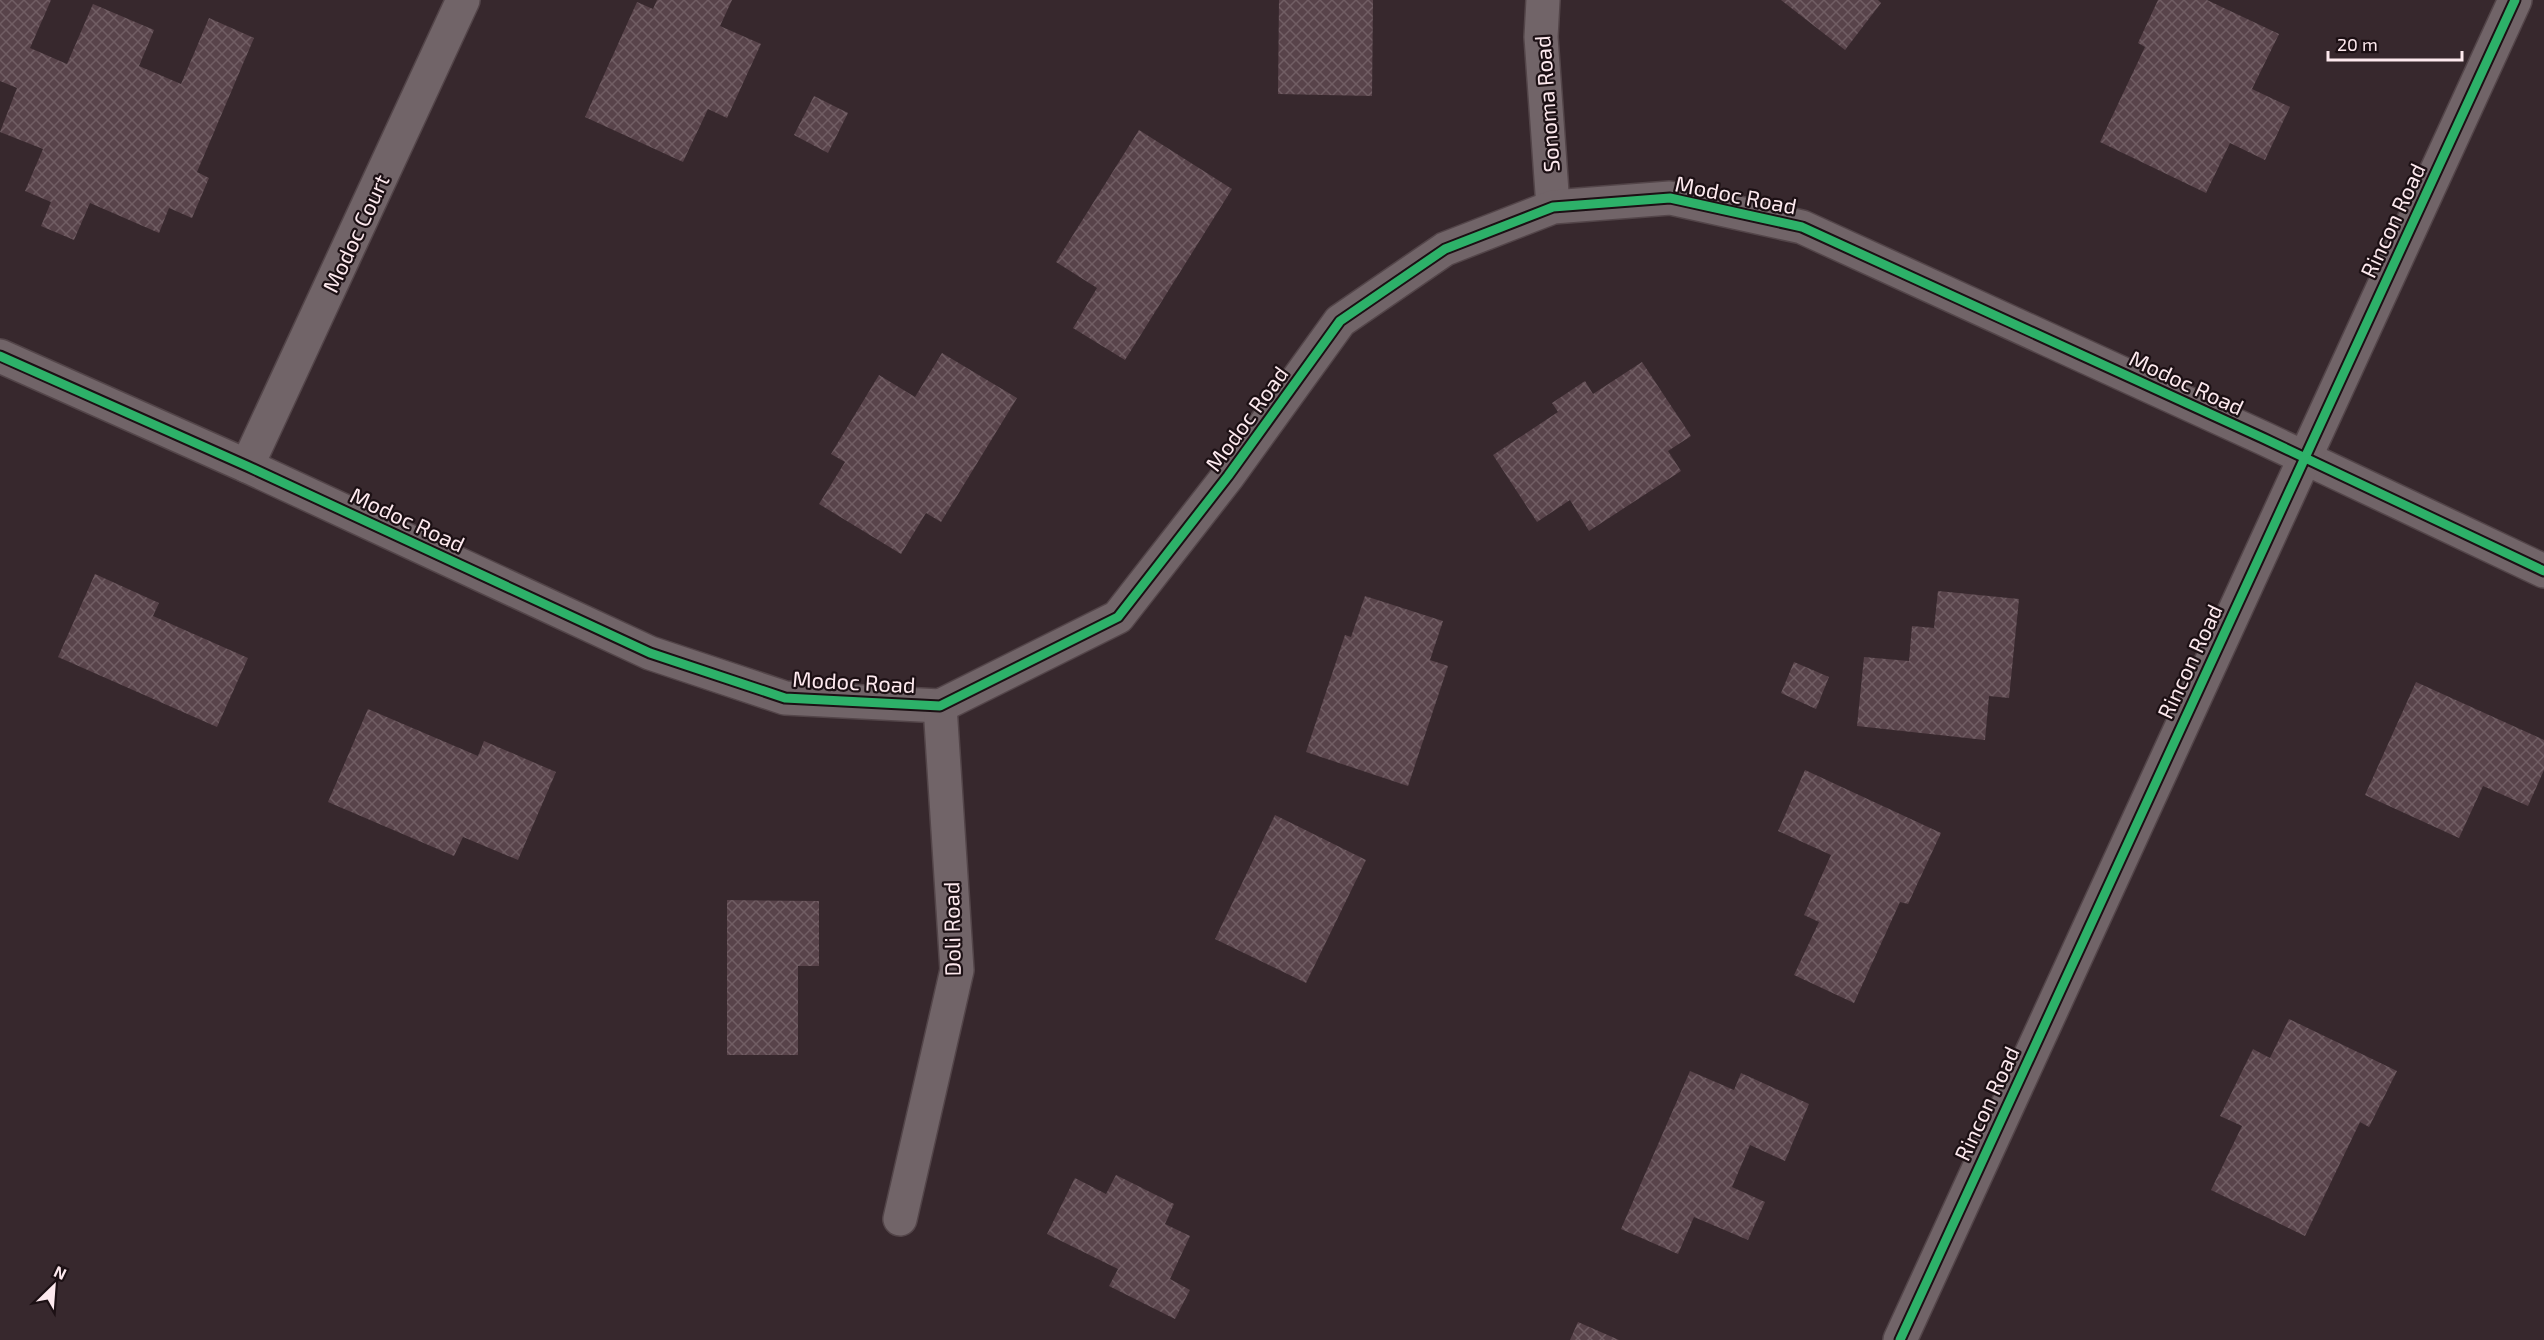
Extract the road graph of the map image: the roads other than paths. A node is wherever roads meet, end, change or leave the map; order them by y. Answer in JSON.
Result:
{"nodes":[{"id":1,"x":463,"y":0,"type":"edge"},
{"id":2,"x":1543,"y":0,"type":"edge"},
{"id":3,"x":2515,"y":0,"type":"edge"},
{"id":4,"x":1553,"y":207,"type":"junction"},
{"id":5,"x":0,"y":356,"type":"edge"},
{"id":6,"x":2304,"y":457,"type":"junction"},
{"id":7,"x":248,"y":466,"type":"junction"},
{"id":8,"x":2544,"y":571,"type":"edge"},
{"id":9,"x":940,"y":706,"type":"junction"},
{"id":10,"x":900,"y":1219,"type":"dead end"},
{"id":11,"x":1900,"y":1340,"type":"edge"}],
"edges":[{"from":1,"to":7,"type":"street","name":"Modoc Court"},
{"from":2,"to":4,"type":"street","name":"Sonoma Road"},
{"from":3,"to":6,"type":"street","name":"Rincon Road"},
{"from":4,"to":6,"type":"street","name":"Modoc Road"},
{"from":4,"to":9,"type":"street","name":"Modoc Road"},
{"from":5,"to":7,"type":"street","name":"Modoc Road"},
{"from":6,"to":8,"type":"street","name":"Modoc Road"},
{"from":6,"to":11,"type":"street","name":"Rincon Road"},
{"from":7,"to":9,"type":"street","name":"Modoc Road"},
{"from":9,"to":10,"type":"street","name":"Doli Road"}]}
